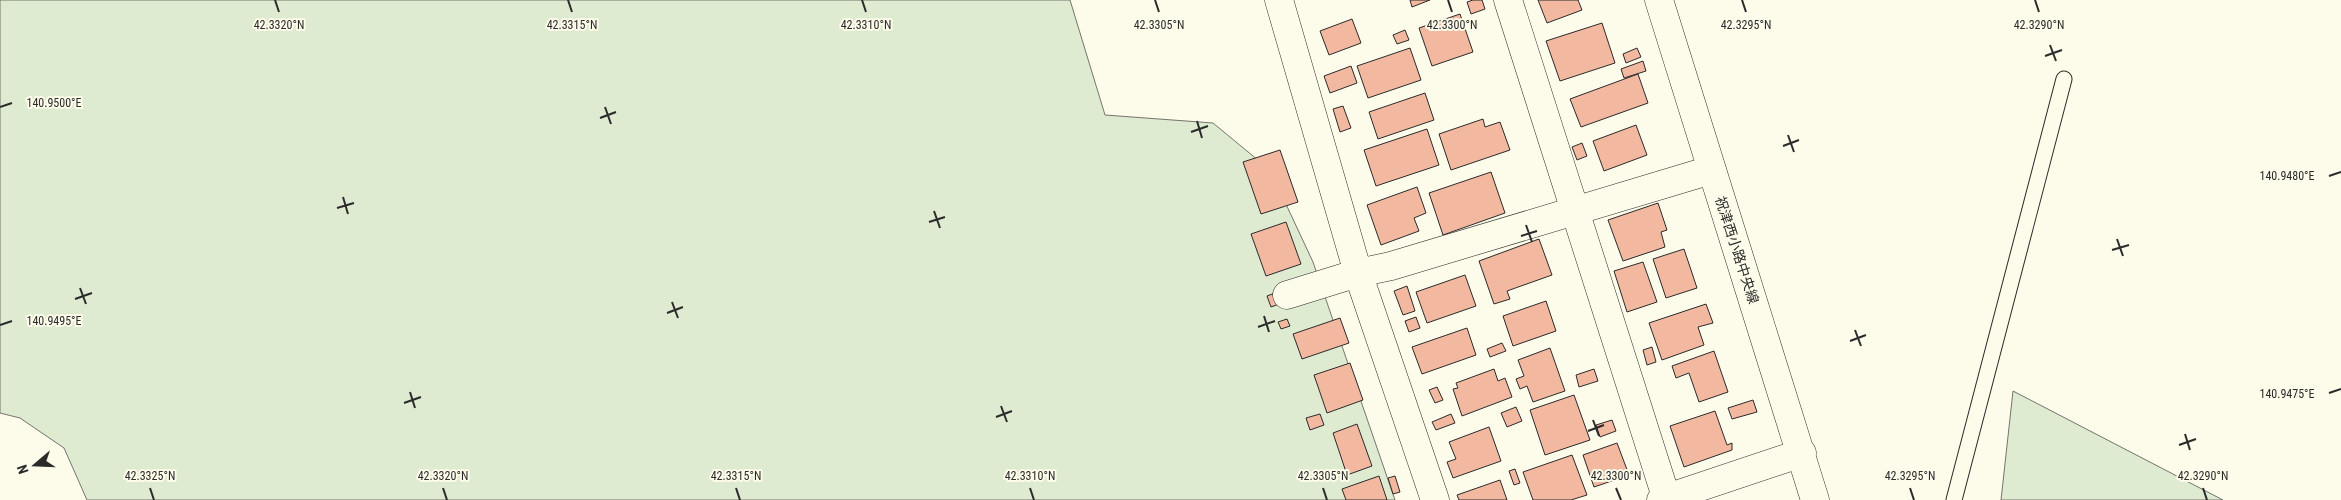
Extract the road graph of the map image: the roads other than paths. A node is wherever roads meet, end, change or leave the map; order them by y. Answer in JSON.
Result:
{"nodes":[{"id":1,"x":1279,"y":0,"type":"edge"},
{"id":2,"x":1508,"y":0,"type":"edge"},
{"id":3,"x":1659,"y":0,"type":"edge"},
{"id":4,"x":2064,"y":79,"type":"dead end"},
{"id":5,"x":1711,"y":170,"type":"junction"},
{"id":6,"x":1574,"y":212,"type":"junction"},
{"id":7,"x":1358,"y":273,"type":"junction"},
{"id":8,"x":1287,"y":295,"type":"dead end"},
{"id":9,"x":1802,"y":453,"type":"junction"},
{"id":10,"x":1665,"y":499,"type":"edge"},
{"id":11,"x":1435,"y":500,"type":"edge"},
{"id":12,"x":1815,"y":500,"type":"edge"},
{"id":13,"x":1954,"y":500,"type":"edge"}],
"edges":[{"from":1,"to":7,"type":"street"},
{"from":2,"to":6,"type":"street"},
{"from":3,"to":5,"type":"street","name":"祝津西小路中央線"},
{"from":4,"to":13,"type":"lane"},
{"from":5,"to":6,"type":"street"},
{"from":5,"to":9,"type":"street","name":"祝津西小路中央線"},
{"from":6,"to":7,"type":"street"},
{"from":6,"to":10,"type":"street"},
{"from":7,"to":8,"type":"street"},
{"from":7,"to":11,"type":"street"},
{"from":9,"to":10,"type":"street"},
{"from":9,"to":12,"type":"street","name":"祝津西小路中央線"}]}
